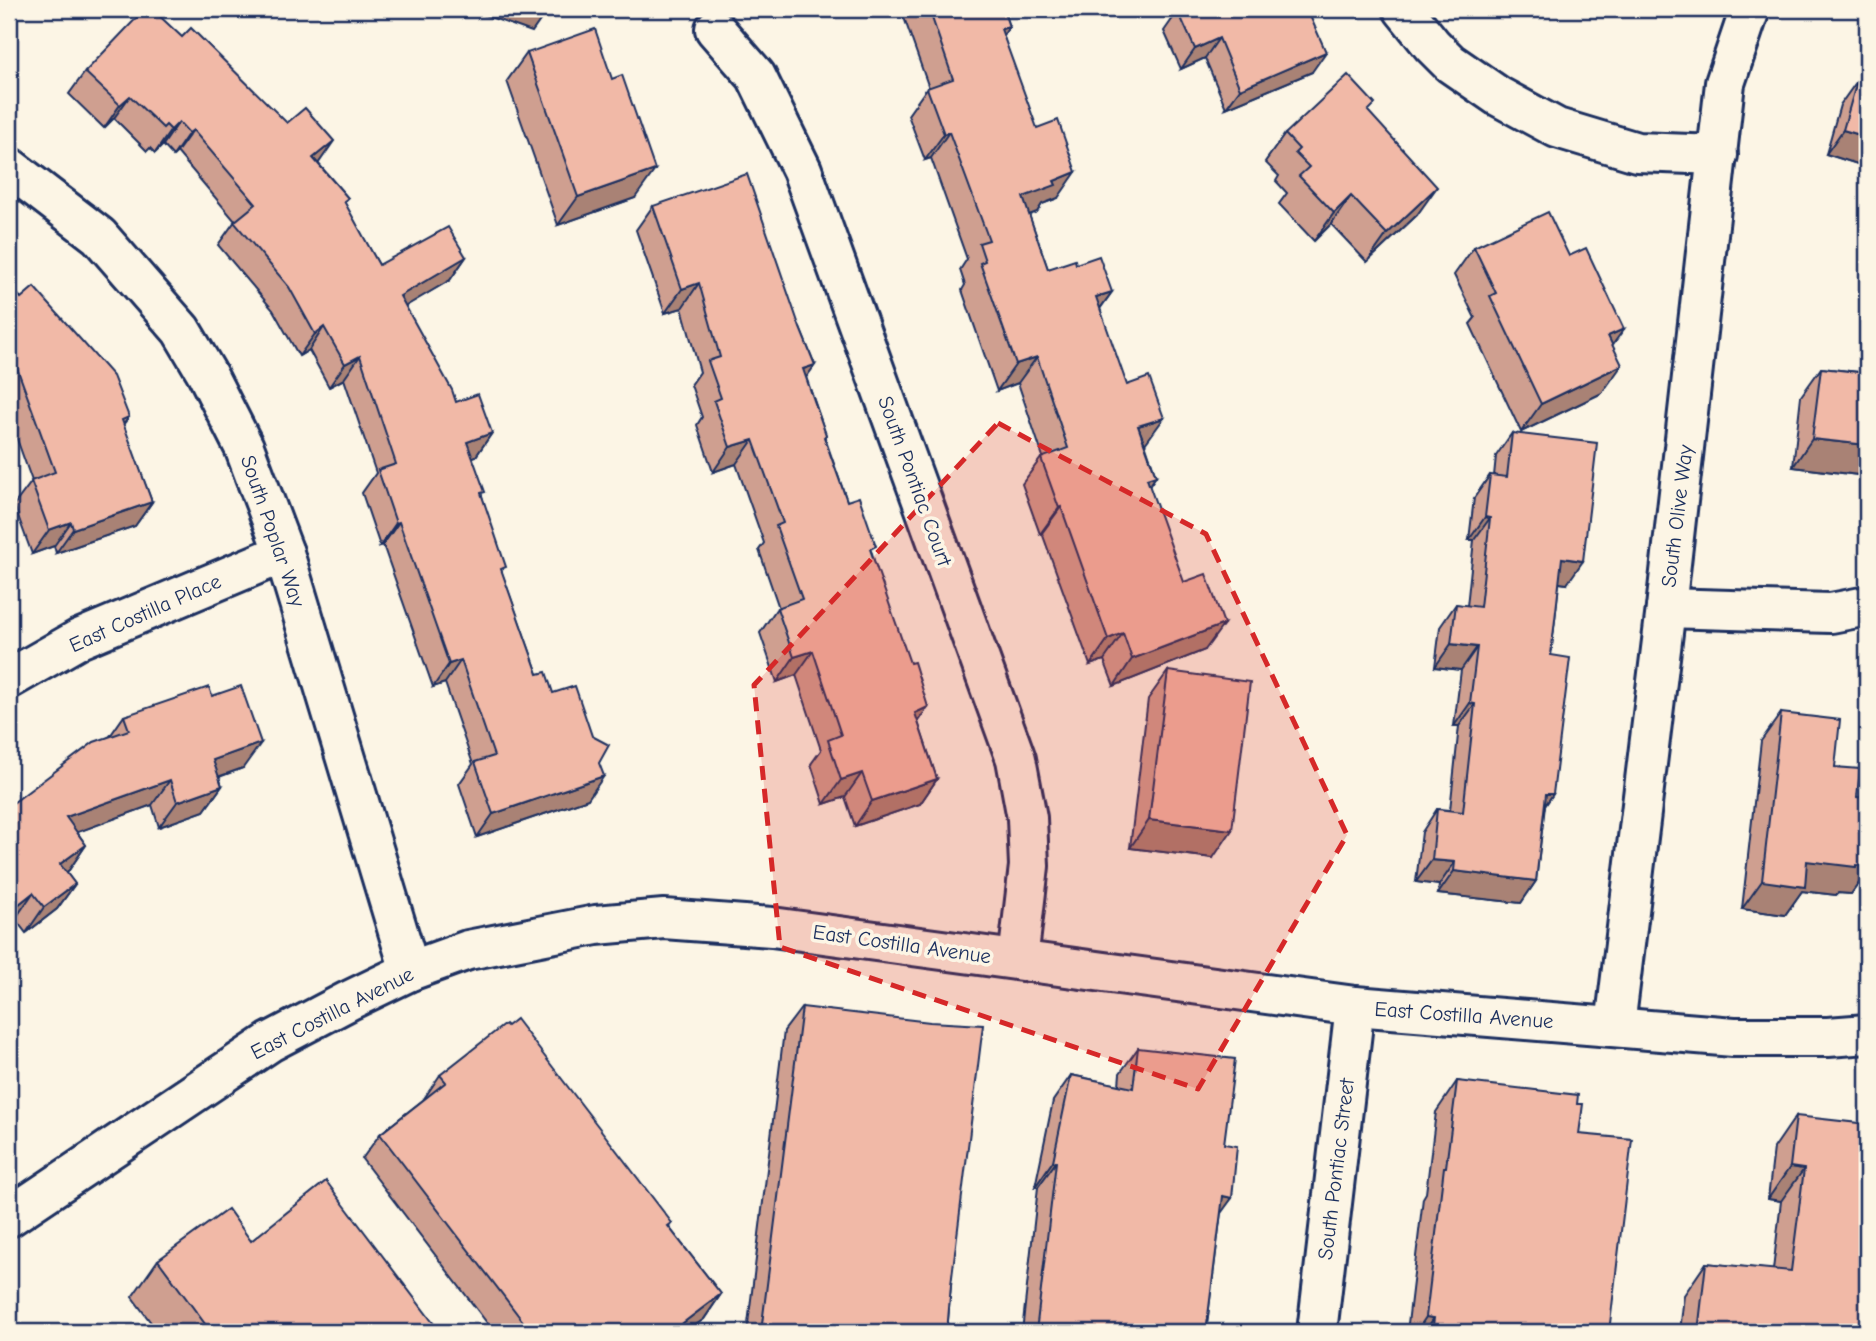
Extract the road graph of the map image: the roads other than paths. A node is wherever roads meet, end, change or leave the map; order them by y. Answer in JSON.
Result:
{"nodes":[{"id":1,"x":1403,"y":9,"type":"edge"},
{"id":2,"x":1750,"y":9,"type":"edge"},
{"id":3,"x":715,"y":29,"type":"dead end"},
{"id":4,"x":1718,"y":155,"type":"junction"},
{"id":5,"x":9,"y":167,"type":"edge"},
{"id":6,"x":284,"y":553,"type":"junction"},
{"id":7,"x":1867,"y":606,"type":"edge"},
{"id":8,"x":1666,"y":608,"type":"junction"},
{"id":9,"x":9,"y":679,"type":"edge"},
{"id":10,"x":1018,"y":960,"type":"junction"},
{"id":11,"x":410,"y":971,"type":"junction"},
{"id":12,"x":1355,"y":1006,"type":"junction"},
{"id":13,"x":1615,"y":1026,"type":"junction"},
{"id":14,"x":1867,"y":1034,"type":"edge"},
{"id":15,"x":9,"y":1217,"type":"edge"},
{"id":16,"x":1317,"y":1332,"type":"edge"}],
"edges":[{"from":1,"to":4,"type":"street"},
{"from":2,"to":4,"type":"street","name":"South Olive Way"},
{"from":3,"to":10,"type":"street","name":"South Pontiac Court"},
{"from":4,"to":8,"type":"street","name":"South Olive Way"},
{"from":5,"to":6,"type":"street","name":"South Poplar Way"},
{"from":6,"to":9,"type":"street","name":"East Costilla Place"},
{"from":6,"to":11,"type":"street","name":"South Poplar Way"},
{"from":7,"to":8,"type":"street"},
{"from":8,"to":13,"type":"street","name":"South Olive Way"},
{"from":10,"to":11,"type":"street","name":"East Costilla Avenue"},
{"from":10,"to":12,"type":"street","name":"East Costilla Avenue"},
{"from":11,"to":15,"type":"street","name":"East Costilla Avenue"},
{"from":12,"to":13,"type":"street","name":"East Costilla Avenue"},
{"from":12,"to":16,"type":"street","name":"South Pontiac Street"},
{"from":13,"to":14,"type":"street","name":"East Costilla Avenue"}]}
